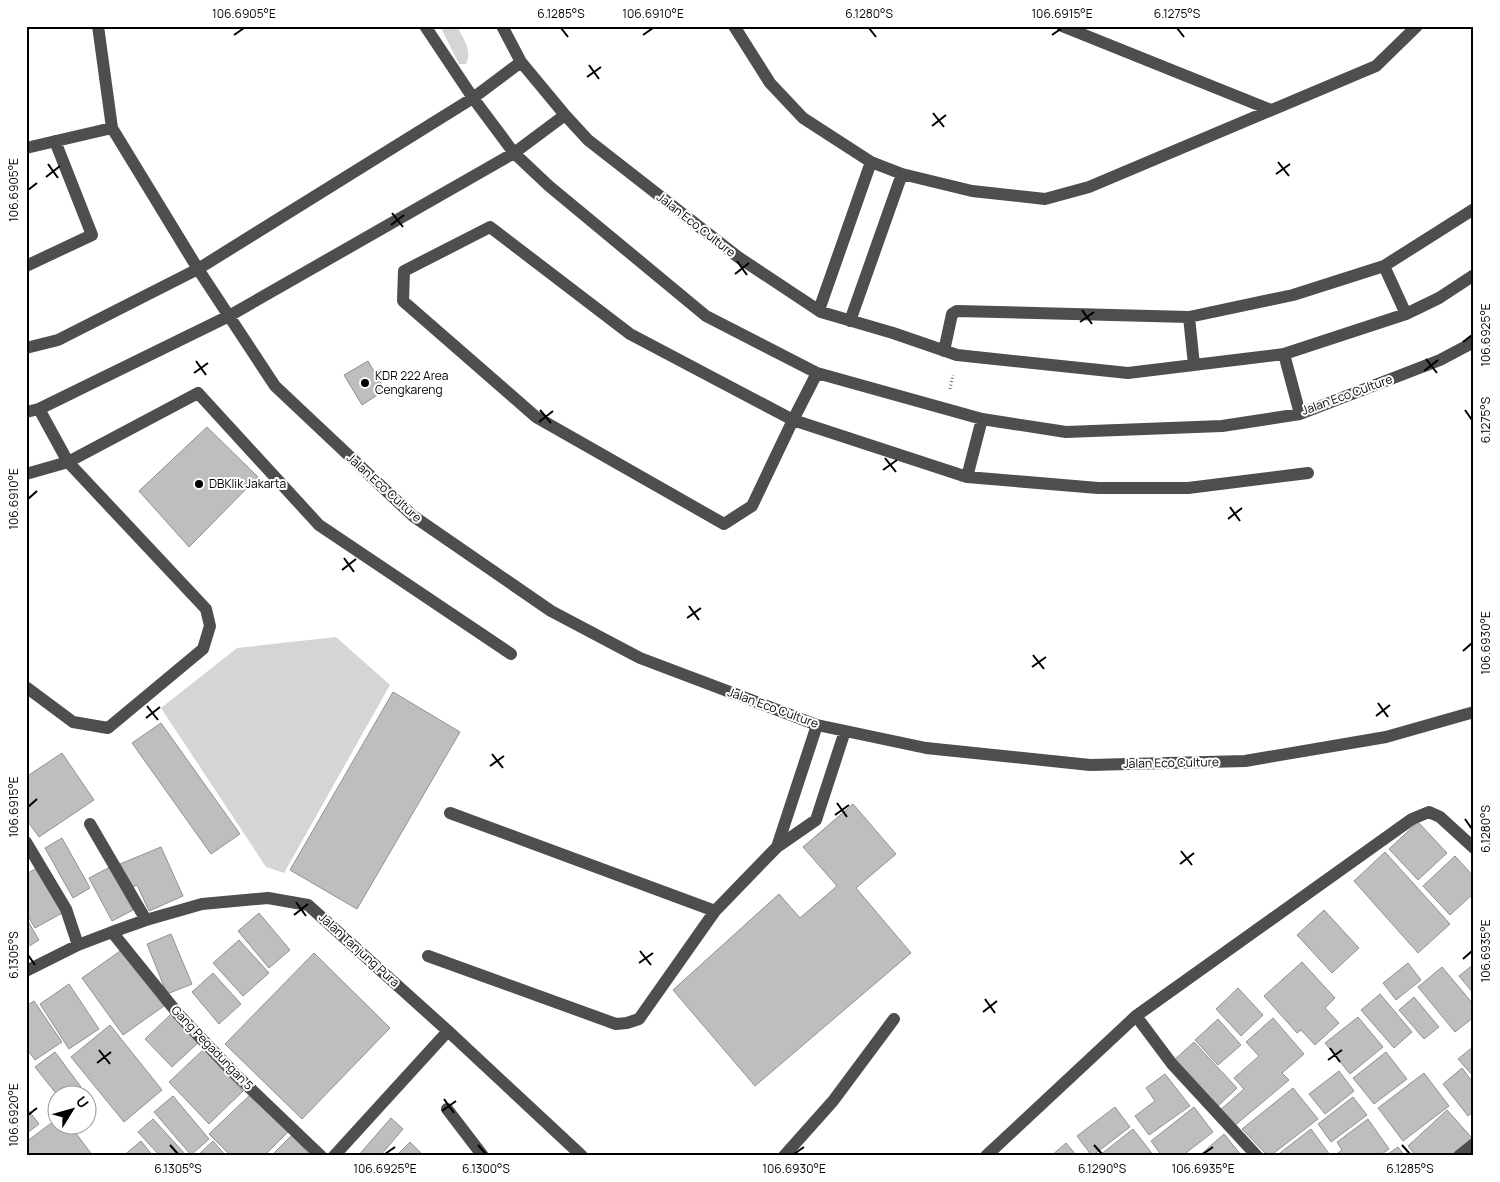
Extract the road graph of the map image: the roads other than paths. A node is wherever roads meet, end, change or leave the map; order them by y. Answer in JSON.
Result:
{"nodes":[{"id":1,"x":98,"y":26,"type":"edge"},
{"id":2,"x":425,"y":26,"type":"edge"},
{"id":3,"x":502,"y":26,"type":"edge"},
{"id":4,"x":734,"y":26,"type":"edge"},
{"id":5,"x":1062,"y":26,"type":"edge"},
{"id":6,"x":1417,"y":26,"type":"edge"},
{"id":7,"x":522,"y":62,"type":"junction"},
{"id":8,"x":473,"y":98,"type":"junction"},
{"id":9,"x":1271,"y":110,"type":"junction"},
{"id":10,"x":565,"y":116,"type":"junction"},
{"id":11,"x":112,"y":128,"type":"junction"},
{"id":12,"x":55,"y":141,"type":"junction"},
{"id":13,"x":26,"y":148,"type":"edge"},
{"id":14,"x":514,"y":153,"type":"junction"},
{"id":15,"x":871,"y":162,"type":"junction"},
{"id":16,"x":902,"y":174,"type":"junction"},
{"id":17,"x":1474,"y":209,"type":"edge"},
{"id":18,"x":26,"y":266,"type":"edge"},
{"id":19,"x":1384,"y":266,"type":"junction"},
{"id":20,"x":198,"y":269,"type":"junction"},
{"id":21,"x":1474,"y":275,"type":"edge"},
{"id":22,"x":818,"y":310,"type":"junction"},
{"id":23,"x":1406,"y":314,"type":"junction"},
{"id":24,"x":229,"y":316,"type":"junction"},
{"id":25,"x":1189,"y":318,"type":"junction"},
{"id":26,"x":850,"y":321,"type":"junction"},
{"id":27,"x":1474,"y":342,"type":"edge"},
{"id":28,"x":26,"y":348,"type":"edge"},
{"id":29,"x":944,"y":351,"type":"junction"},
{"id":30,"x":1284,"y":354,"type":"junction"},
{"id":31,"x":1194,"y":365,"type":"junction"},
{"id":32,"x":817,"y":373,"type":"junction"},
{"id":33,"x":33,"y":411,"type":"edge"},
{"id":34,"x":1300,"y":414,"type":"junction"},
{"id":35,"x":982,"y":419,"type":"junction"},
{"id":36,"x":793,"y":420,"type":"junction"},
{"id":37,"x":68,"y":462,"type":"junction"},
{"id":38,"x":1308,"y":473,"type":"dead end"},
{"id":39,"x":26,"y":474,"type":"edge"},
{"id":40,"x":967,"y":477,"type":"junction"},
{"id":41,"x":511,"y":654,"type":"dead end"},
{"id":42,"x":26,"y":687,"type":"edge"},
{"id":43,"x":1474,"y":712,"type":"edge"},
{"id":44,"x":817,"y":725,"type":"junction"},
{"id":45,"x":845,"y":731,"type":"junction"},
{"id":46,"x":450,"y":813,"type":"dead end"},
{"id":47,"x":90,"y":824,"type":"dead end"},
{"id":48,"x":26,"y":842,"type":"edge"},
{"id":49,"x":777,"y":848,"type":"junction"},
{"id":50,"x":1474,"y":848,"type":"edge"},
{"id":51,"x":715,"y":912,"type":"junction"},
{"id":52,"x":146,"y":920,"type":"junction"},
{"id":53,"x":112,"y":932,"type":"junction"},
{"id":54,"x":78,"y":945,"type":"junction"},
{"id":55,"x":428,"y":956,"type":"dead end"},
{"id":56,"x":26,"y":972,"type":"edge"},
{"id":57,"x":1136,"y":1016,"type":"junction"},
{"id":58,"x":894,"y":1018,"type":"dead end"},
{"id":59,"x":448,"y":1031,"type":"junction"},
{"id":60,"x":447,"y":1109,"type":"dead end"},
{"id":61,"x":1474,"y":1144,"type":"edge"},
{"id":62,"x":321,"y":1156,"type":"edge"},
{"id":63,"x":334,"y":1156,"type":"edge"},
{"id":64,"x":484,"y":1156,"type":"edge"},
{"id":65,"x":582,"y":1156,"type":"edge"},
{"id":66,"x":784,"y":1156,"type":"edge"},
{"id":67,"x":986,"y":1156,"type":"edge"},
{"id":68,"x":1257,"y":1156,"type":"edge"},
{"id":69,"x":1458,"y":1156,"type":"edge"}],
"edges":[{"from":1,"to":11,"type":"street","name":"Jalan Eco Culture"},
{"from":2,"to":8,"type":"street","name":"Jalan Eco Culture"},
{"from":3,"to":7,"type":"street","name":"Jalan Eco Culture"},
{"from":4,"to":15,"type":"street"},
{"from":5,"to":9,"type":"street"},
{"from":6,"to":9,"type":"street"},
{"from":7,"to":8,"type":"street"},
{"from":7,"to":10,"type":"street","name":"Jalan Eco Culture"},
{"from":8,"to":14,"type":"street","name":"Jalan Eco Culture"},
{"from":8,"to":20,"type":"street"},
{"from":9,"to":16,"type":"street"},
{"from":10,"to":14,"type":"street"},
{"from":10,"to":22,"type":"street","name":"Jalan Eco Culture"},
{"from":11,"to":12,"type":"street"},
{"from":11,"to":20,"type":"street","name":"Jalan Eco Culture"},
{"from":12,"to":13,"type":"street"},
{"from":12,"to":18,"type":"street"},
{"from":14,"to":24,"type":"street"},
{"from":14,"to":32,"type":"street","name":"Jalan Eco Culture"},
{"from":15,"to":16,"type":"street"},
{"from":15,"to":22,"type":"street"},
{"from":16,"to":26,"type":"street"},
{"from":17,"to":19,"type":"street"},
{"from":19,"to":23,"type":"street"},
{"from":19,"to":25,"type":"street"},
{"from":20,"to":24,"type":"street","name":"Jalan Eco Culture"},
{"from":20,"to":28,"type":"street"},
{"from":21,"to":23,"type":"street","name":"Jalan Eco Culture"},
{"from":22,"to":26,"type":"street","name":"Jalan Eco Culture"},
{"from":23,"to":30,"type":"street","name":"Jalan Eco Culture"},
{"from":24,"to":33,"type":"street"},
{"from":24,"to":44,"type":"street","name":"Jalan Eco Culture"},
{"from":25,"to":29,"type":"street"},
{"from":25,"to":31,"type":"street"},
{"from":26,"to":29,"type":"street","name":"Jalan Eco Culture"},
{"from":27,"to":34,"type":"street","name":"Jalan Eco Culture"},
{"from":29,"to":31,"type":"street","name":"Jalan Eco Culture"},
{"from":30,"to":31,"type":"street","name":"Jalan Eco Culture"},
{"from":30,"to":34,"type":"street"},
{"from":32,"to":35,"type":"street","name":"Jalan Eco Culture"},
{"from":32,"to":36,"type":"street"},
{"from":33,"to":37,"type":"street"},
{"from":34,"to":35,"type":"street","name":"Jalan Eco Culture"},
{"from":35,"to":40,"type":"street"},
{"from":36,"to":36,"type":"street"},
{"from":36,"to":40,"type":"street"},
{"from":37,"to":39,"type":"street"},
{"from":37,"to":41,"type":"street"},
{"from":37,"to":42,"type":"street"},
{"from":38,"to":40,"type":"street"},
{"from":43,"to":45,"type":"street","name":"Jalan Eco Culture"},
{"from":44,"to":45,"type":"street","name":"Jalan Eco Culture"},
{"from":44,"to":49,"type":"street"},
{"from":45,"to":49,"type":"street"},
{"from":46,"to":51,"type":"street"},
{"from":47,"to":52,"type":"street"},
{"from":48,"to":54,"type":"street"},
{"from":49,"to":51,"type":"street"},
{"from":50,"to":57,"type":"street"},
{"from":51,"to":55,"type":"street"},
{"from":52,"to":53,"type":"street","name":"Jalan Tanjung Pura"},
{"from":52,"to":59,"type":"street","name":"Jalan Tanjung Pura"},
{"from":53,"to":54,"type":"street","name":"Jalan Tanjung Pura"},
{"from":53,"to":62,"type":"street","name":"Gang Pegadungan 5"},
{"from":54,"to":56,"type":"street","name":"Jalan Tanjung Pura"},
{"from":57,"to":67,"type":"street"},
{"from":57,"to":68,"type":"street"},
{"from":58,"to":66,"type":"street"},
{"from":59,"to":63,"type":"street"},
{"from":59,"to":65,"type":"street","name":"Jalan Tanjung Pura"},
{"from":60,"to":64,"type":"street"},
{"from":61,"to":69,"type":"street"}]}
